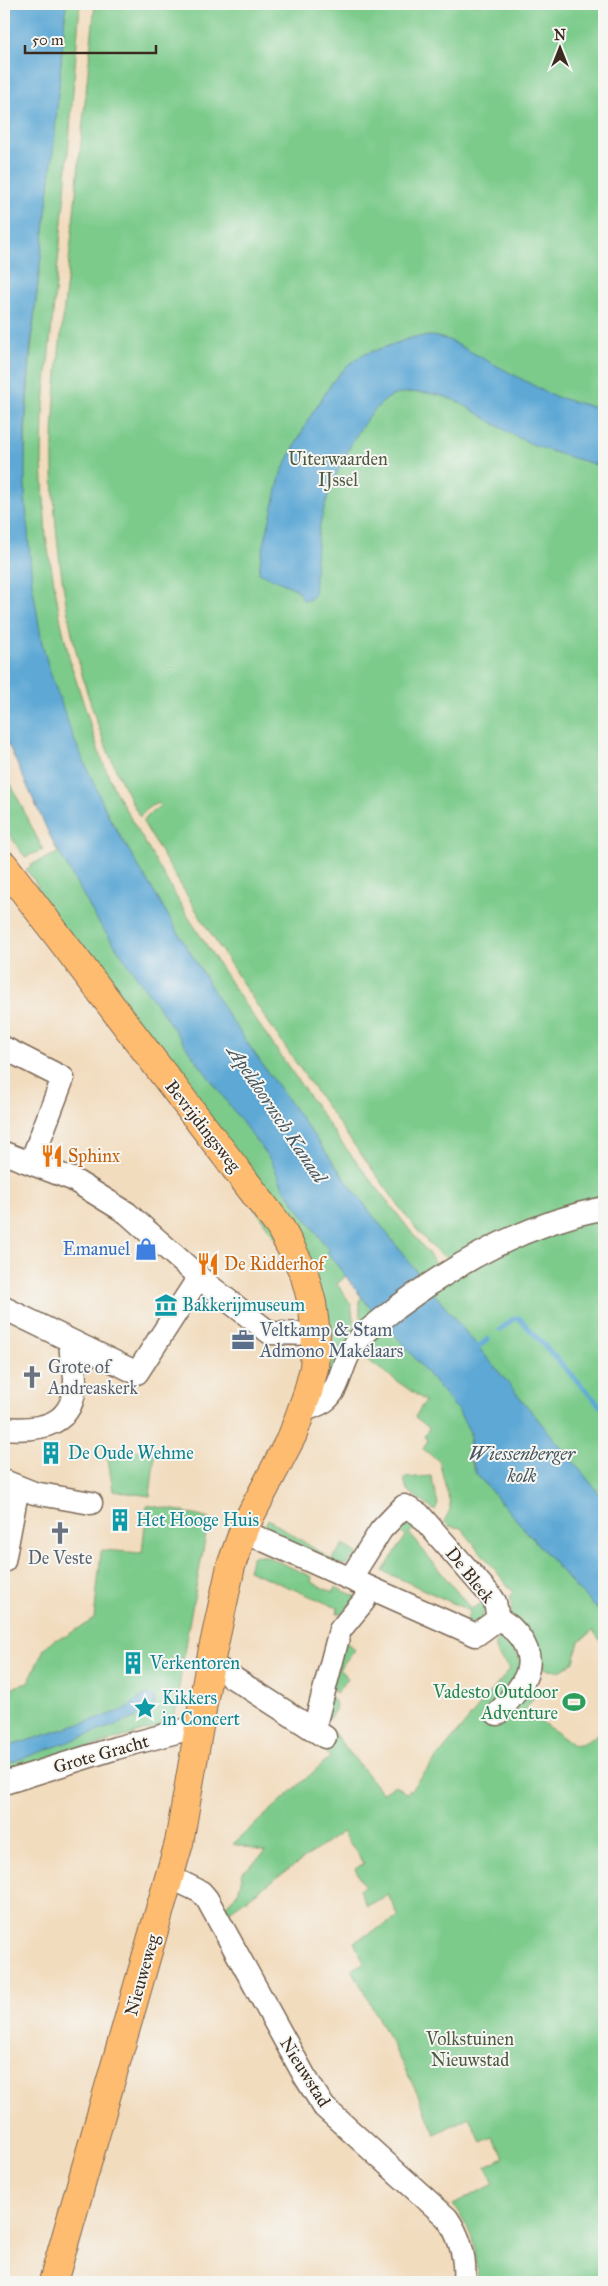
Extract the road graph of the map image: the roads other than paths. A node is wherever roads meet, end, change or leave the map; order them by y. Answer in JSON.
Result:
{"nodes":[{"id":1,"x":4,"y":865,"type":"edge"},
{"id":2,"x":4,"y":1048,"type":"edge"},
{"id":3,"x":4,"y":1153,"type":"edge"},
{"id":4,"x":31,"y":1162,"type":"junction"},
{"id":5,"x":604,"y":1208,"type":"edge"},
{"id":6,"x":199,"y":1277,"type":"junction"},
{"id":7,"x":4,"y":1308,"type":"edge"},
{"id":8,"x":316,"y":1334,"type":"junction"},
{"id":9,"x":71,"y":1342,"type":"junction"},
{"id":10,"x":301,"y":1416,"type":"junction"},
{"id":11,"x":4,"y":1428,"type":"edge"},
{"id":12,"x":11,"y":1484,"type":"edge"},
{"id":13,"x":90,"y":1503,"type":"dead end"},
{"id":14,"x":242,"y":1531,"type":"junction"},
{"id":15,"x":4,"y":1561,"type":"edge"},
{"id":16,"x":360,"y":1583,"type":"junction"},
{"id":17,"x":498,"y":1619,"type":"junction"},
{"id":18,"x":210,"y":1663,"type":"junction"},
{"id":19,"x":497,"y":1714,"type":"dead end"},
{"id":20,"x":198,"y":1732,"type":"junction"},
{"id":21,"x":4,"y":1783,"type":"edge"},
{"id":22,"x":170,"y":1877,"type":"junction"},
{"id":23,"x":53,"y":2282,"type":"edge"},
{"id":24,"x":464,"y":2282,"type":"edge"}],
"edges":[{"from":1,"to":8,"type":"main road","name":"Bevrijdingsweg"},
{"from":2,"to":4,"type":"street"},
{"from":3,"to":4,"type":"street"},
{"from":4,"to":6,"type":"street"},
{"from":5,"to":10,"type":"street"},
{"from":6,"to":8,"type":"street"},
{"from":6,"to":9,"type":"street"},
{"from":7,"to":9,"type":"street"},
{"from":8,"to":10,"type":"main road","name":"Bevrijdingsweg"},
{"from":9,"to":11,"type":"street"},
{"from":10,"to":14,"type":"main road","name":"Nieuweweg"},
{"from":12,"to":13,"type":"street"},
{"from":12,"to":15,"type":"street"},
{"from":14,"to":16,"type":"street","name":"De Bleek"},
{"from":14,"to":18,"type":"main road","name":"Nieuweweg"},
{"from":16,"to":17,"type":"street","name":"De Bleek"},
{"from":16,"to":17,"type":"street","name":"De Bleek"},
{"from":16,"to":18,"type":"street"},
{"from":17,"to":19,"type":"street"},
{"from":18,"to":20,"type":"main road","name":"Nieuweweg"},
{"from":20,"to":21,"type":"street","name":"Grote Gracht"},
{"from":20,"to":22,"type":"main road","name":"Nieuweweg"},
{"from":22,"to":23,"type":"main road","name":"Nieuweweg"},
{"from":22,"to":24,"type":"street","name":"Nieuwstad"}]}
